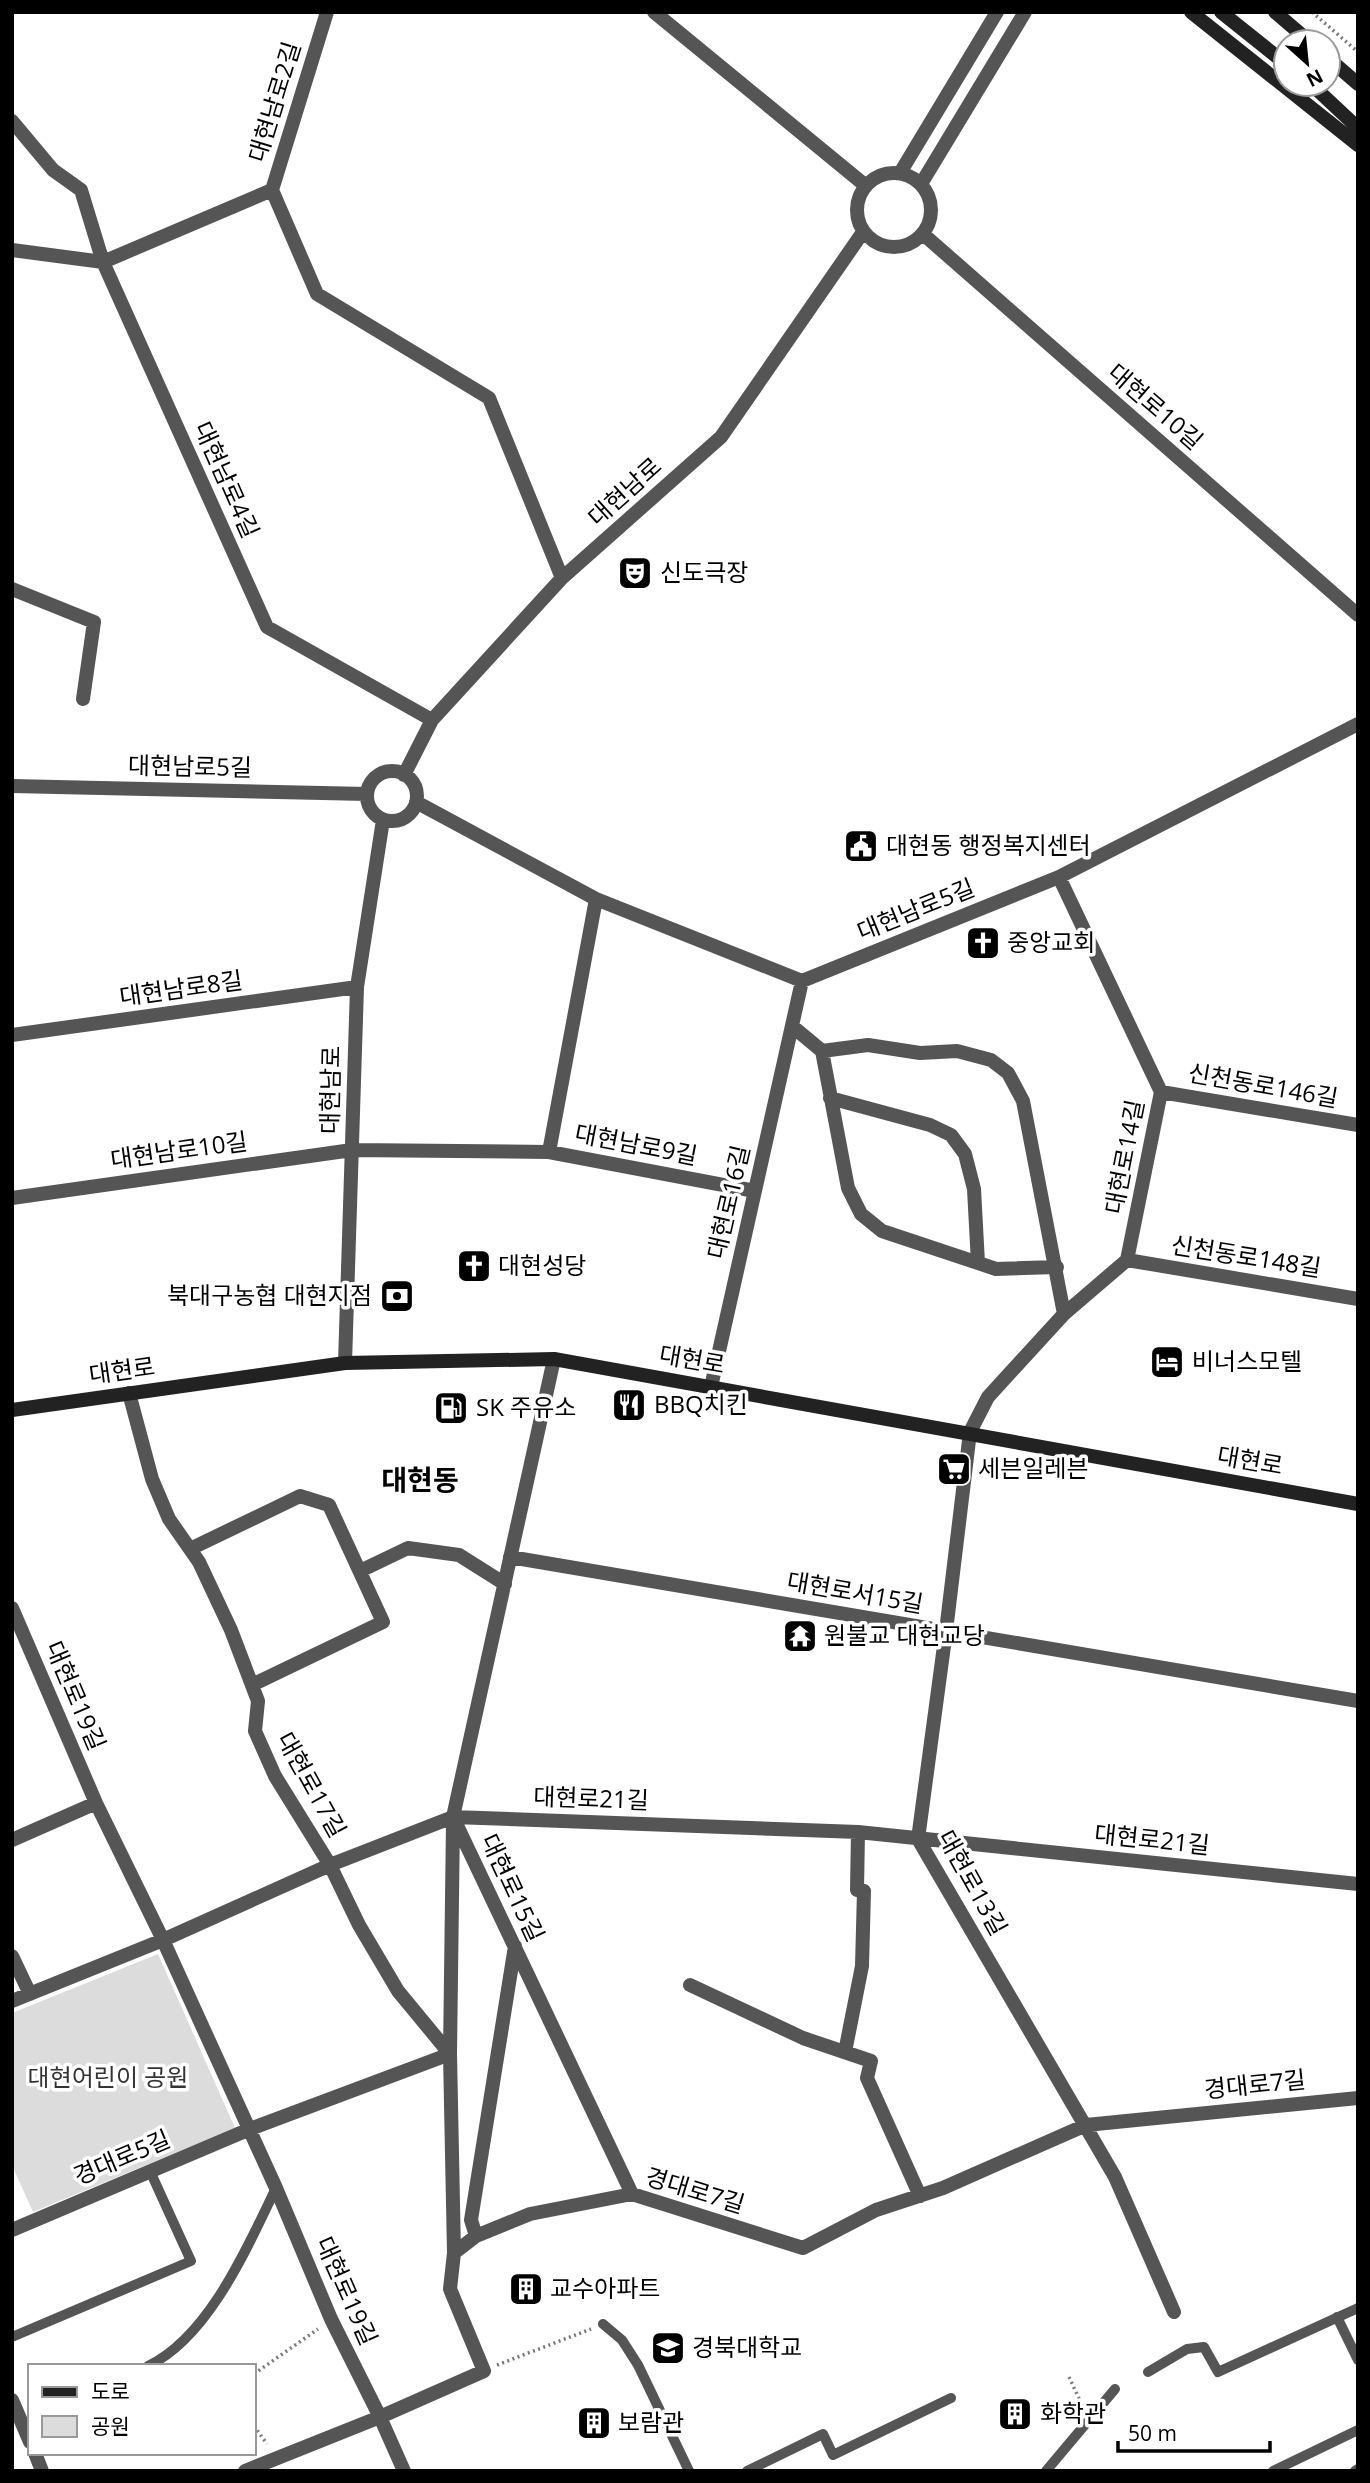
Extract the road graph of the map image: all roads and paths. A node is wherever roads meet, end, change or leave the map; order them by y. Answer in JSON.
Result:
{"nodes":[{"id":1,"x":327,"y":12,"type":"edge"},
{"id":2,"x":654,"y":12,"type":"edge"},
{"id":3,"x":997,"y":12,"type":"edge"},
{"id":4,"x":1024,"y":12,"type":"edge"},
{"id":5,"x":1191,"y":12,"type":"edge"},
{"id":6,"x":1221,"y":12,"type":"edge"},
{"id":7,"x":1275,"y":12,"type":"edge"},
{"id":8,"x":1312,"y":12,"type":"edge"},
{"id":9,"x":1294,"y":28,"type":"edge"},
{"id":10,"x":1358,"y":52,"type":"edge"},
{"id":11,"x":1272,"y":53,"type":"edge"},
{"id":12,"x":1342,"y":70,"type":"edge"},
{"id":13,"x":1358,"y":84,"type":"edge"},
{"id":14,"x":1326,"y":98,"type":"edge"},
{"id":15,"x":12,"y":121,"type":"edge"},
{"id":16,"x":1358,"y":128,"type":"edge"},
{"id":17,"x":1358,"y":145,"type":"edge"},
{"id":18,"x":900,"y":173,"type":"junction"},
{"id":19,"x":921,"y":184,"type":"junction"},
{"id":20,"x":866,"y":186,"type":"junction"},
{"id":21,"x":271,"y":190,"type":"junction"},
{"id":22,"x":863,"y":232,"type":"junction"},
{"id":23,"x":923,"y":234,"type":"junction"},
{"id":24,"x":12,"y":250,"type":"edge"},
{"id":25,"x":103,"y":262,"type":"junction"},
{"id":26,"x":562,"y":578,"type":"junction"},
{"id":27,"x":12,"y":589,"type":"edge"},
{"id":28,"x":1358,"y":615,"type":"edge"},
{"id":29,"x":83,"y":699,"type":"dead end"},
{"id":30,"x":432,"y":720,"type":"junction"},
{"id":31,"x":1358,"y":724,"type":"edge"},
{"id":32,"x":404,"y":775,"type":"junction"},
{"id":33,"x":12,"y":786,"type":"edge"},
{"id":34,"x":367,"y":794,"type":"junction"},
{"id":35,"x":416,"y":803,"type":"junction"},
{"id":36,"x":383,"y":820,"type":"junction"},
{"id":37,"x":1059,"y":877,"type":"junction"},
{"id":38,"x":596,"y":900,"type":"junction"},
{"id":39,"x":802,"y":981,"type":"junction"},
{"id":40,"x":357,"y":987,"type":"junction"},
{"id":41,"x":792,"y":1026,"type":"junction"},
{"id":42,"x":12,"y":1035,"type":"edge"},
{"id":43,"x":821,"y":1052,"type":"junction"},
{"id":44,"x":1161,"y":1091,"type":"junction"},
{"id":45,"x":830,"y":1098,"type":"junction"},
{"id":46,"x":1358,"y":1125,"type":"edge"},
{"id":47,"x":352,"y":1150,"type":"junction"},
{"id":48,"x":549,"y":1152,"type":"junction"},
{"id":49,"x":755,"y":1191,"type":"junction"},
{"id":50,"x":12,"y":1198,"type":"edge"},
{"id":51,"x":1127,"y":1260,"type":"junction"},
{"id":52,"x":978,"y":1263,"type":"junction"},
{"id":53,"x":1057,"y":1267,"type":"junction"},
{"id":54,"x":1358,"y":1299,"type":"edge"},
{"id":55,"x":1064,"y":1314,"type":"junction"},
{"id":56,"x":554,"y":1359,"type":"junction"},
{"id":57,"x":345,"y":1363,"type":"junction"},
{"id":58,"x":711,"y":1387,"type":"junction"},
{"id":59,"x":129,"y":1393,"type":"junction"},
{"id":60,"x":12,"y":1410,"type":"edge"},
{"id":61,"x":970,"y":1433,"type":"junction"},
{"id":62,"x":1358,"y":1504,"type":"edge"},
{"id":63,"x":190,"y":1549,"type":"junction"},
{"id":64,"x":510,"y":1557,"type":"junction"},
{"id":65,"x":360,"y":1572,"type":"junction"},
{"id":66,"x":505,"y":1584,"type":"junction"},
{"id":67,"x":14,"y":1617,"type":"edge"},
{"id":68,"x":946,"y":1631,"type":"junction"},
{"id":69,"x":252,"y":1685,"type":"junction"},
{"id":70,"x":1358,"y":1701,"type":"edge"},
{"id":71,"x":96,"y":1803,"type":"junction"},
{"id":72,"x":453,"y":1817,"type":"junction"},
{"id":73,"x":859,"y":1832,"type":"junction"},
{"id":74,"x":918,"y":1839,"type":"junction"},
{"id":75,"x":12,"y":1840,"type":"edge"},
{"id":76,"x":330,"y":1865,"type":"junction"},
{"id":77,"x":1358,"y":1884,"type":"edge"},
{"id":78,"x":163,"y":1940,"type":"junction"},
{"id":79,"x":514,"y":1946,"type":"junction"},
{"id":80,"x":12,"y":1956,"type":"edge"},
{"id":81,"x":690,"y":1986,"type":"dead end"},
{"id":82,"x":30,"y":1994,"type":"junction"},
{"id":83,"x":12,"y":2001,"type":"edge"},
{"id":84,"x":845,"y":2052,"type":"junction"},
{"id":85,"x":450,"y":2054,"type":"junction"},
{"id":86,"x":1358,"y":2098,"type":"edge"},
{"id":87,"x":1086,"y":2125,"type":"junction"},
{"id":88,"x":250,"y":2129,"type":"junction"},
{"id":89,"x":150,"y":2171,"type":"junction"},
{"id":90,"x":276,"y":2188,"type":"junction"},
{"id":91,"x":632,"y":2194,"type":"junction"},
{"id":92,"x":920,"y":2196,"type":"junction"},
{"id":93,"x":12,"y":2230,"type":"edge"},
{"id":94,"x":475,"y":2236,"type":"junction"},
{"id":95,"x":454,"y":2253,"type":"junction"},
{"id":96,"x":1358,"y":2308,"type":"edge"},
{"id":97,"x":1174,"y":2312,"type":"dead end"},
{"id":98,"x":1337,"y":2317,"type":"junction"},
{"id":99,"x":331,"y":2319,"type":"junction"},
{"id":100,"x":603,"y":2324,"type":"joint"},
{"id":101,"x":12,"y":2337,"type":"edge"},
{"id":102,"x":1358,"y":2360,"type":"edge"},
{"id":103,"x":152,"y":2364,"type":"edge"},
{"id":104,"x":484,"y":2371,"type":"junction"},
{"id":105,"x":1147,"y":2372,"type":"dead end"},
{"id":106,"x":256,"y":2373,"type":"edge"},
{"id":107,"x":1069,"y":2376,"type":"dead end"},
{"id":108,"x":1115,"y":2389,"type":"dead end"},
{"id":109,"x":951,"y":2398,"type":"dead end"},
{"id":110,"x":12,"y":2400,"type":"edge"},
{"id":111,"x":380,"y":2417,"type":"junction"},
{"id":112,"x":1089,"y":2420,"type":"junction"},
{"id":113,"x":26,"y":2421,"type":"edge"},
{"id":114,"x":256,"y":2429,"type":"edge"},
{"id":115,"x":1358,"y":2430,"type":"edge"},
{"id":116,"x":276,"y":2457,"type":"junction"},
{"id":117,"x":1046,"y":2470,"type":"edge"},
{"id":118,"x":246,"y":2471,"type":"edge"},
{"id":119,"x":404,"y":2471,"type":"edge"},
{"id":120,"x":690,"y":2471,"type":"edge"},
{"id":121,"x":747,"y":2471,"type":"edge"},
{"id":122,"x":1273,"y":2471,"type":"edge"}],
"edges":[{"from":1,"to":21,"type":"street","name":"대현남로2길"},
{"from":2,"to":20,"type":"street"},
{"from":3,"to":18,"type":"street"},
{"from":4,"to":19,"type":"street"},
{"from":5,"to":17,"type":"main road"},
{"from":6,"to":11,"type":"main road"},
{"from":7,"to":9,"type":"main road"},
{"from":8,"to":10,"type":"path"},
{"from":12,"to":13,"type":"main road"},
{"from":14,"to":16,"type":"main road"},
{"from":15,"to":25,"type":"street","name":"대현남로4길"},
{"from":18,"to":19,"type":"street"},
{"from":18,"to":20,"type":"street"},
{"from":19,"to":23,"type":"street"},
{"from":20,"to":22,"type":"street"},
{"from":21,"to":25,"type":"street","name":"대현남로2길"},
{"from":21,"to":26,"type":"street"},
{"from":22,"to":23,"type":"street"},
{"from":22,"to":26,"type":"street","name":"대현남로"},
{"from":23,"to":28,"type":"street","name":"대현로10길"},
{"from":24,"to":25,"type":"street"},
{"from":25,"to":30,"type":"street","name":"대현남로4길"},
{"from":26,"to":30,"type":"street","name":"대현남로"},
{"from":27,"to":29,"type":"street"},
{"from":30,"to":32,"type":"street","name":"대현남로"},
{"from":31,"to":37,"type":"street","name":"대현남로5길"},
{"from":32,"to":34,"type":"street"},
{"from":32,"to":35,"type":"street"},
{"from":33,"to":34,"type":"street","name":"대현남로5길"},
{"from":34,"to":36,"type":"street"},
{"from":35,"to":36,"type":"street"},
{"from":35,"to":38,"type":"street"},
{"from":36,"to":40,"type":"street","name":"대현남로"},
{"from":37,"to":39,"type":"street","name":"대현남로5길"},
{"from":37,"to":44,"type":"street","name":"대현로14길"},
{"from":38,"to":39,"type":"street"},
{"from":38,"to":48,"type":"street","name":"대현남로9길"},
{"from":39,"to":41,"type":"street","name":"대현로16길"},
{"from":40,"to":42,"type":"street","name":"대현남로8길"},
{"from":40,"to":47,"type":"street","name":"대현남로"},
{"from":41,"to":43,"type":"street"},
{"from":41,"to":49,"type":"street","name":"대현로16길"},
{"from":43,"to":45,"type":"street"},
{"from":43,"to":53,"type":"street"},
{"from":44,"to":46,"type":"street","name":"신천동로146길"},
{"from":44,"to":51,"type":"street","name":"대현로14길"},
{"from":45,"to":52,"type":"street"},
{"from":45,"to":52,"type":"street"},
{"from":47,"to":48,"type":"street","name":"대현남로9길"},
{"from":47,"to":50,"type":"street","name":"대현남로10길"},
{"from":47,"to":57,"type":"street","name":"대현남로"},
{"from":48,"to":49,"type":"street","name":"대현남로9길"},
{"from":49,"to":58,"type":"street","name":"대현로16길"},
{"from":51,"to":54,"type":"street","name":"신천동로148길"},
{"from":51,"to":55,"type":"street"},
{"from":52,"to":53,"type":"street"},
{"from":53,"to":55,"type":"street"},
{"from":55,"to":61,"type":"street"},
{"from":56,"to":57,"type":"main road","name":"대현로"},
{"from":56,"to":58,"type":"main road","name":"대현로"},
{"from":56,"to":64,"type":"street","name":"대현로15길"},
{"from":57,"to":59,"type":"main road","name":"대현로"},
{"from":58,"to":61,"type":"main road","name":"대현로"},
{"from":59,"to":60,"type":"main road","name":"대현로"},
{"from":59,"to":63,"type":"street","name":"대현로17길"},
{"from":61,"to":62,"type":"main road","name":"대현로"},
{"from":61,"to":68,"type":"street","name":"대현로13길"},
{"from":63,"to":65,"type":"street"},
{"from":63,"to":69,"type":"street","name":"대현로17길"},
{"from":64,"to":66,"type":"street","name":"대현로15길"},
{"from":64,"to":68,"type":"street","name":"대현로서15길"},
{"from":65,"to":66,"type":"street"},
{"from":65,"to":69,"type":"street"},
{"from":66,"to":72,"type":"street","name":"대현로15길"},
{"from":67,"to":71,"type":"street","name":"대현로19길"},
{"from":68,"to":70,"type":"street","name":"대현로서15길"},
{"from":68,"to":74,"type":"street","name":"대현로13길"},
{"from":69,"to":76,"type":"street","name":"대현로17길"},
{"from":71,"to":75,"type":"street"},
{"from":71,"to":78,"type":"street","name":"대현로19길"},
{"from":72,"to":73,"type":"street","name":"대현로21길"},
{"from":72,"to":76,"type":"street","name":"대현로21길"},
{"from":72,"to":79,"type":"street","name":"대현로15길"},
{"from":72,"to":85,"type":"street"},
{"from":73,"to":74,"type":"street","name":"대현로21길"},
{"from":73,"to":84,"type":"street"},
{"from":74,"to":77,"type":"street","name":"대현로21길"},
{"from":74,"to":87,"type":"street","name":"대현로13길"},
{"from":76,"to":78,"type":"street","name":"대현로21길"},
{"from":76,"to":85,"type":"street"},
{"from":78,"to":82,"type":"street","name":"대현로21길"},
{"from":78,"to":88,"type":"street","name":"대현로19길"},
{"from":79,"to":91,"type":"street","name":"대현로15길"},
{"from":79,"to":94,"type":"street"},
{"from":80,"to":82,"type":"street"},
{"from":81,"to":84,"type":"street"},
{"from":82,"to":83,"type":"street","name":"대현로21길"},
{"from":84,"to":92,"type":"street"},
{"from":85,"to":88,"type":"street"},
{"from":85,"to":95,"type":"street"},
{"from":86,"to":87,"type":"street","name":"경대로7길"},
{"from":87,"to":92,"type":"street","name":"경대로7길"},
{"from":87,"to":97,"type":"street","name":"대현로13길"},
{"from":88,"to":89,"type":"street","name":"경대로5길"},
{"from":88,"to":90,"type":"street","name":"대현로19길"},
{"from":89,"to":93,"type":"street","name":"경대로5길"},
{"from":89,"to":101,"type":"lane"},
{"from":90,"to":99,"type":"street","name":"대현로19길"},
{"from":90,"to":103,"type":"lane"},
{"from":91,"to":92,"type":"street","name":"경대로7길"},
{"from":91,"to":94,"type":"street","name":"경대로7길"},
{"from":94,"to":95,"type":"street","name":"경대로7길"},
{"from":95,"to":104,"type":"street"},
{"from":96,"to":98,"type":"lane"},
{"from":98,"to":102,"type":"lane"},
{"from":98,"to":105,"type":"lane"},
{"from":99,"to":106,"type":"path"},
{"from":99,"to":111,"type":"street","name":"대현로19길"},
{"from":100,"to":104,"type":"path"},
{"from":100,"to":120,"type":"lane"},
{"from":104,"to":111,"type":"street"},
{"from":107,"to":112,"type":"path"},
{"from":108,"to":112,"type":"lane"},
{"from":109,"to":121,"type":"lane"},
{"from":110,"to":113,"type":"street"},
{"from":111,"to":116,"type":"street"},
{"from":111,"to":119,"type":"street","name":"대현로19길"},
{"from":112,"to":117,"type":"lane"},
{"from":114,"to":116,"type":"path"},
{"from":115,"to":122,"type":"lane"},
{"from":116,"to":118,"type":"street"}]}
